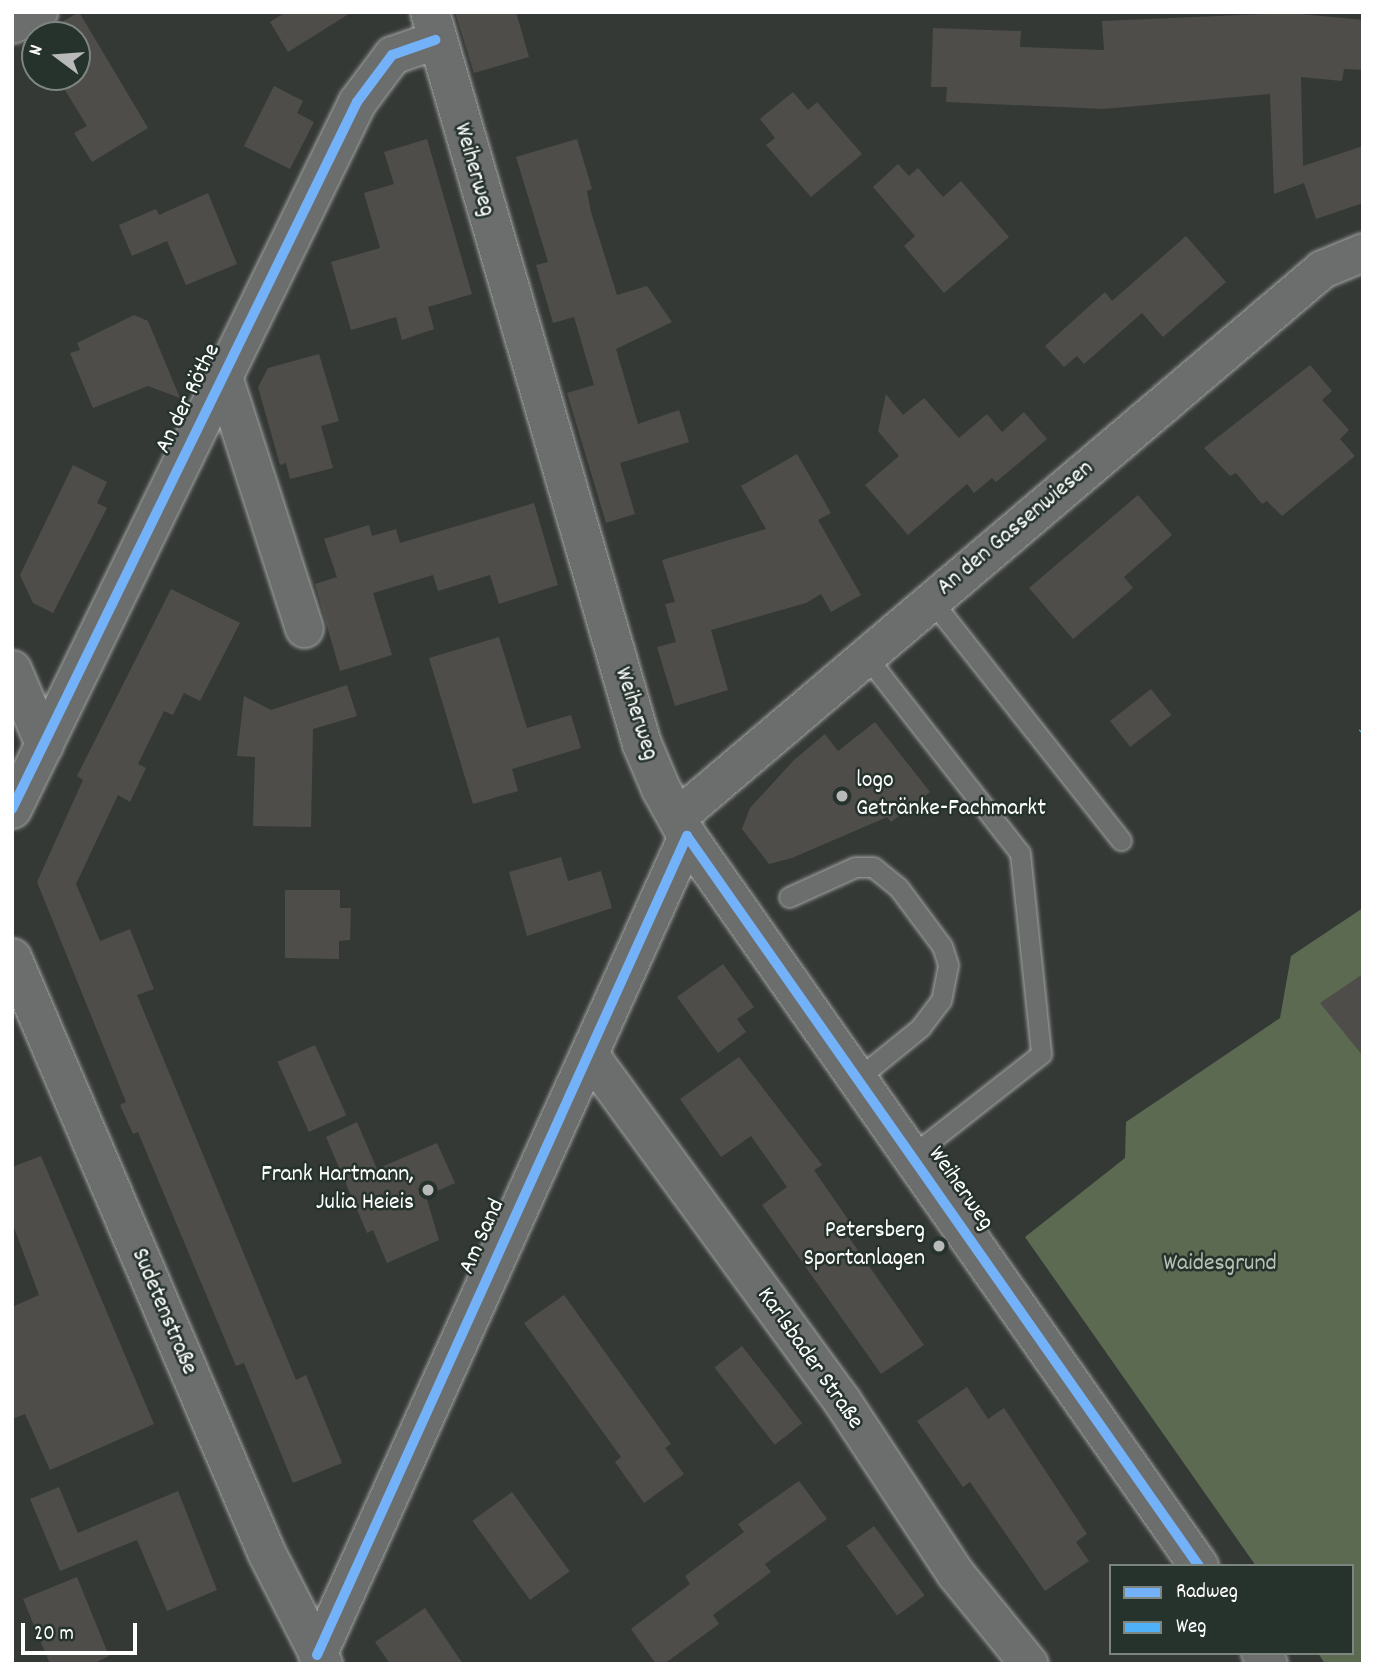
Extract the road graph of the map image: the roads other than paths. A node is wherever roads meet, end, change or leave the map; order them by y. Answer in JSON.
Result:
{"nodes":[{"id":1,"x":38,"y":12,"type":"edge"},
{"id":2,"x":12,"y":24,"type":"edge"},
{"id":3,"x":433,"y":26,"type":"edge"},
{"id":4,"x":1363,"y":252,"type":"edge"},
{"id":5,"x":223,"y":376,"type":"junction"},
{"id":6,"x":932,"y":601,"type":"junction"},
{"id":7,"x":304,"y":628,"type":"dead end"},
{"id":8,"x":866,"y":656,"type":"junction"},
{"id":9,"x":12,"y":668,"type":"edge"},
{"id":10,"x":44,"y":744,"type":"junction"},
{"id":11,"x":12,"y":809,"type":"edge"},
{"id":12,"x":682,"y":827,"type":"junction"},
{"id":13,"x":1121,"y":840,"type":"dead end"},
{"id":14,"x":789,"y":897,"type":"dead end"},
{"id":15,"x":12,"y":957,"type":"edge"},
{"id":16,"x":589,"y":1054,"type":"junction"},
{"id":17,"x":857,"y":1079,"type":"junction"},
{"id":18,"x":911,"y":1156,"type":"junction"},
{"id":19,"x":1198,"y":1564,"type":"edge"},
{"id":20,"x":320,"y":1659,"type":"edge"},
{"id":21,"x":1029,"y":1664,"type":"edge"}],
"edges":[{"from":1,"to":2,"type":"street"},
{"from":3,"to":5,"type":"street","name":"An der Röthe"},
{"from":3,"to":12,"type":"main road","name":"Weiherweg"},
{"from":4,"to":6,"type":"street","name":"An den Gassenwiesen"},
{"from":5,"to":7,"type":"street","name":"An der Röthe"},
{"from":5,"to":10,"type":"street","name":"An der Röthe"},
{"from":6,"to":8,"type":"street","name":"An den Gassenwiesen"},
{"from":6,"to":13,"type":"lane"},
{"from":8,"to":12,"type":"street","name":"An den Gassenwiesen"},
{"from":8,"to":18,"type":"lane"},
{"from":9,"to":10,"type":"street"},
{"from":10,"to":11,"type":"street","name":"An der Röthe"},
{"from":12,"to":16,"type":"street","name":"Am Sand"},
{"from":12,"to":17,"type":"main road","name":"Weiherweg"},
{"from":14,"to":17,"type":"lane"},
{"from":15,"to":20,"type":"street","name":"Sudetenstraße"},
{"from":16,"to":20,"type":"street","name":"Am Sand"},
{"from":16,"to":21,"type":"street","name":"Karlsbader Straße"},
{"from":17,"to":18,"type":"main road","name":"Weiherweg"},
{"from":18,"to":19,"type":"main road","name":"Weiherweg"}]}
